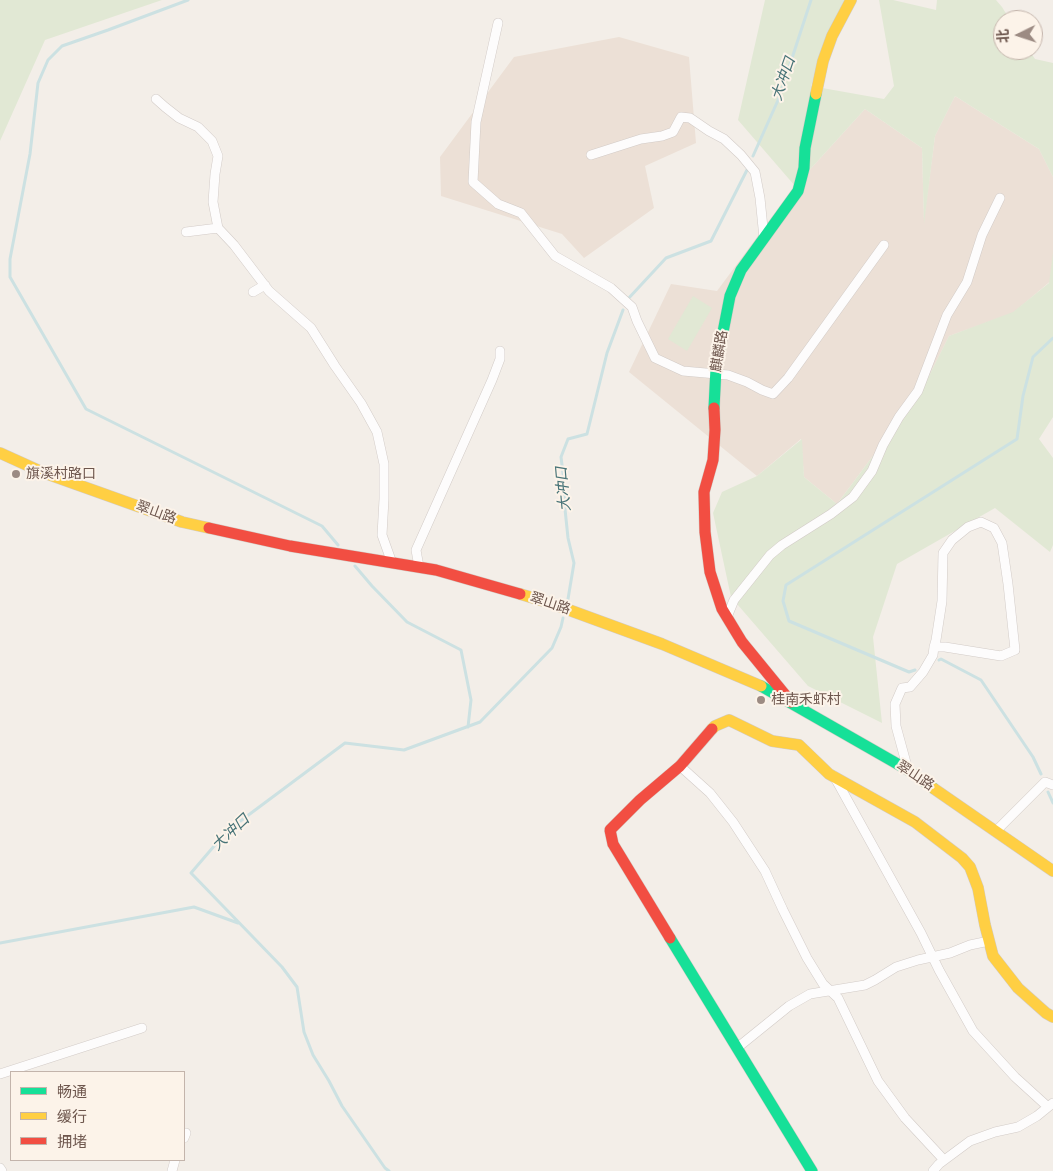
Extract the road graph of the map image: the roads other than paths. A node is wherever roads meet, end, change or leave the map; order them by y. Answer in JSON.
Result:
{"nodes":[{"id":1,"x":851,"y":0,"type":"edge"},
{"id":2,"x":498,"y":23,"type":"dead end"},
{"id":3,"x":156,"y":99,"type":"dead end"},
{"id":4,"x":590,"y":155,"type":"dead end"},
{"id":5,"x":1000,"y":198,"type":"dead end"},
{"id":6,"x":218,"y":228,"type":"junction"},
{"id":7,"x":186,"y":232,"type":"dead end"},
{"id":8,"x":764,"y":238,"type":"junction"},
{"id":9,"x":884,"y":245,"type":"dead end"},
{"id":10,"x":265,"y":285,"type":"junction"},
{"id":11,"x":254,"y":292,"type":"dead end"},
{"id":12,"x":500,"y":351,"type":"dead end"},
{"id":13,"x":716,"y":374,"type":"junction"},
{"id":14,"x":0,"y":453,"type":"edge"},
{"id":15,"x":392,"y":563,"type":"junction"},
{"id":16,"x":419,"y":567,"type":"junction"},
{"id":17,"x":727,"y":617,"type":"junction"},
{"id":18,"x":934,"y":647,"type":"junction"},
{"id":19,"x":793,"y":704,"type":"junction"},
{"id":20,"x":680,"y":766,"type":"junction"},
{"id":21,"x":908,"y":770,"type":"junction"},
{"id":22,"x":834,"y":776,"type":"junction"},
{"id":23,"x":1053,"y":785,"type":"edge"},
{"id":24,"x":996,"y":831,"type":"junction"},
{"id":25,"x":1053,"y":870,"type":"edge"},
{"id":26,"x":989,"y":942,"type":"junction"},
{"id":27,"x":933,"y":958,"type":"junction"},
{"id":28,"x":830,"y":991,"type":"junction"},
{"id":29,"x":1053,"y":1017,"type":"edge"},
{"id":30,"x":142,"y":1028,"type":"dead end"},
{"id":31,"x":737,"y":1048,"type":"junction"},
{"id":32,"x":0,"y":1074,"type":"edge"},
{"id":33,"x":1050,"y":1105,"type":"edge"},
{"id":34,"x":944,"y":1160,"type":"junction"},
{"id":35,"x":0,"y":1168,"type":"edge"},
{"id":36,"x":2,"y":1171,"type":"edge"},
{"id":37,"x":812,"y":1171,"type":"edge"},
{"id":38,"x":933,"y":1171,"type":"edge"}],
"edges":[{"from":1,"to":8,"type":"street","name":"麒麟路"},
{"from":2,"to":13,"type":"street"},
{"from":3,"to":6,"type":"street"},
{"from":4,"to":8,"type":"street"},
{"from":5,"to":17,"type":"street"},
{"from":6,"to":7,"type":"street"},
{"from":6,"to":10,"type":"street"},
{"from":8,"to":13,"type":"street","name":"麒麟路"},
{"from":9,"to":13,"type":"street"},
{"from":10,"to":11,"type":"street"},
{"from":10,"to":15,"type":"street"},
{"from":12,"to":16,"type":"street"},
{"from":13,"to":17,"type":"street","name":"麒麟路"},
{"from":14,"to":15,"type":"street","name":"翠山路"},
{"from":15,"to":16,"type":"street","name":"翠山路"},
{"from":16,"to":19,"type":"street","name":"翠山路"},
{"from":17,"to":19,"type":"street","name":"麒麟路"},
{"from":18,"to":18,"type":"street"},
{"from":18,"to":21,"type":"street"},
{"from":19,"to":21,"type":"street","name":"翠山路"},
{"from":20,"to":22,"type":"street"},
{"from":20,"to":28,"type":"street"},
{"from":20,"to":31,"type":"street"},
{"from":21,"to":24,"type":"street","name":"翠山路"},
{"from":22,"to":26,"type":"street"},
{"from":22,"to":27,"type":"street"},
{"from":23,"to":24,"type":"street"},
{"from":24,"to":25,"type":"street","name":"翠山路"},
{"from":26,"to":27,"type":"street"},
{"from":26,"to":29,"type":"street"},
{"from":27,"to":28,"type":"street"},
{"from":27,"to":33,"type":"street"},
{"from":28,"to":31,"type":"street"},
{"from":28,"to":34,"type":"street"},
{"from":30,"to":32,"type":"street"},
{"from":31,"to":37,"type":"street"},
{"from":33,"to":34,"type":"street"},
{"from":34,"to":38,"type":"street"},
{"from":35,"to":36,"type":"street"}]}
